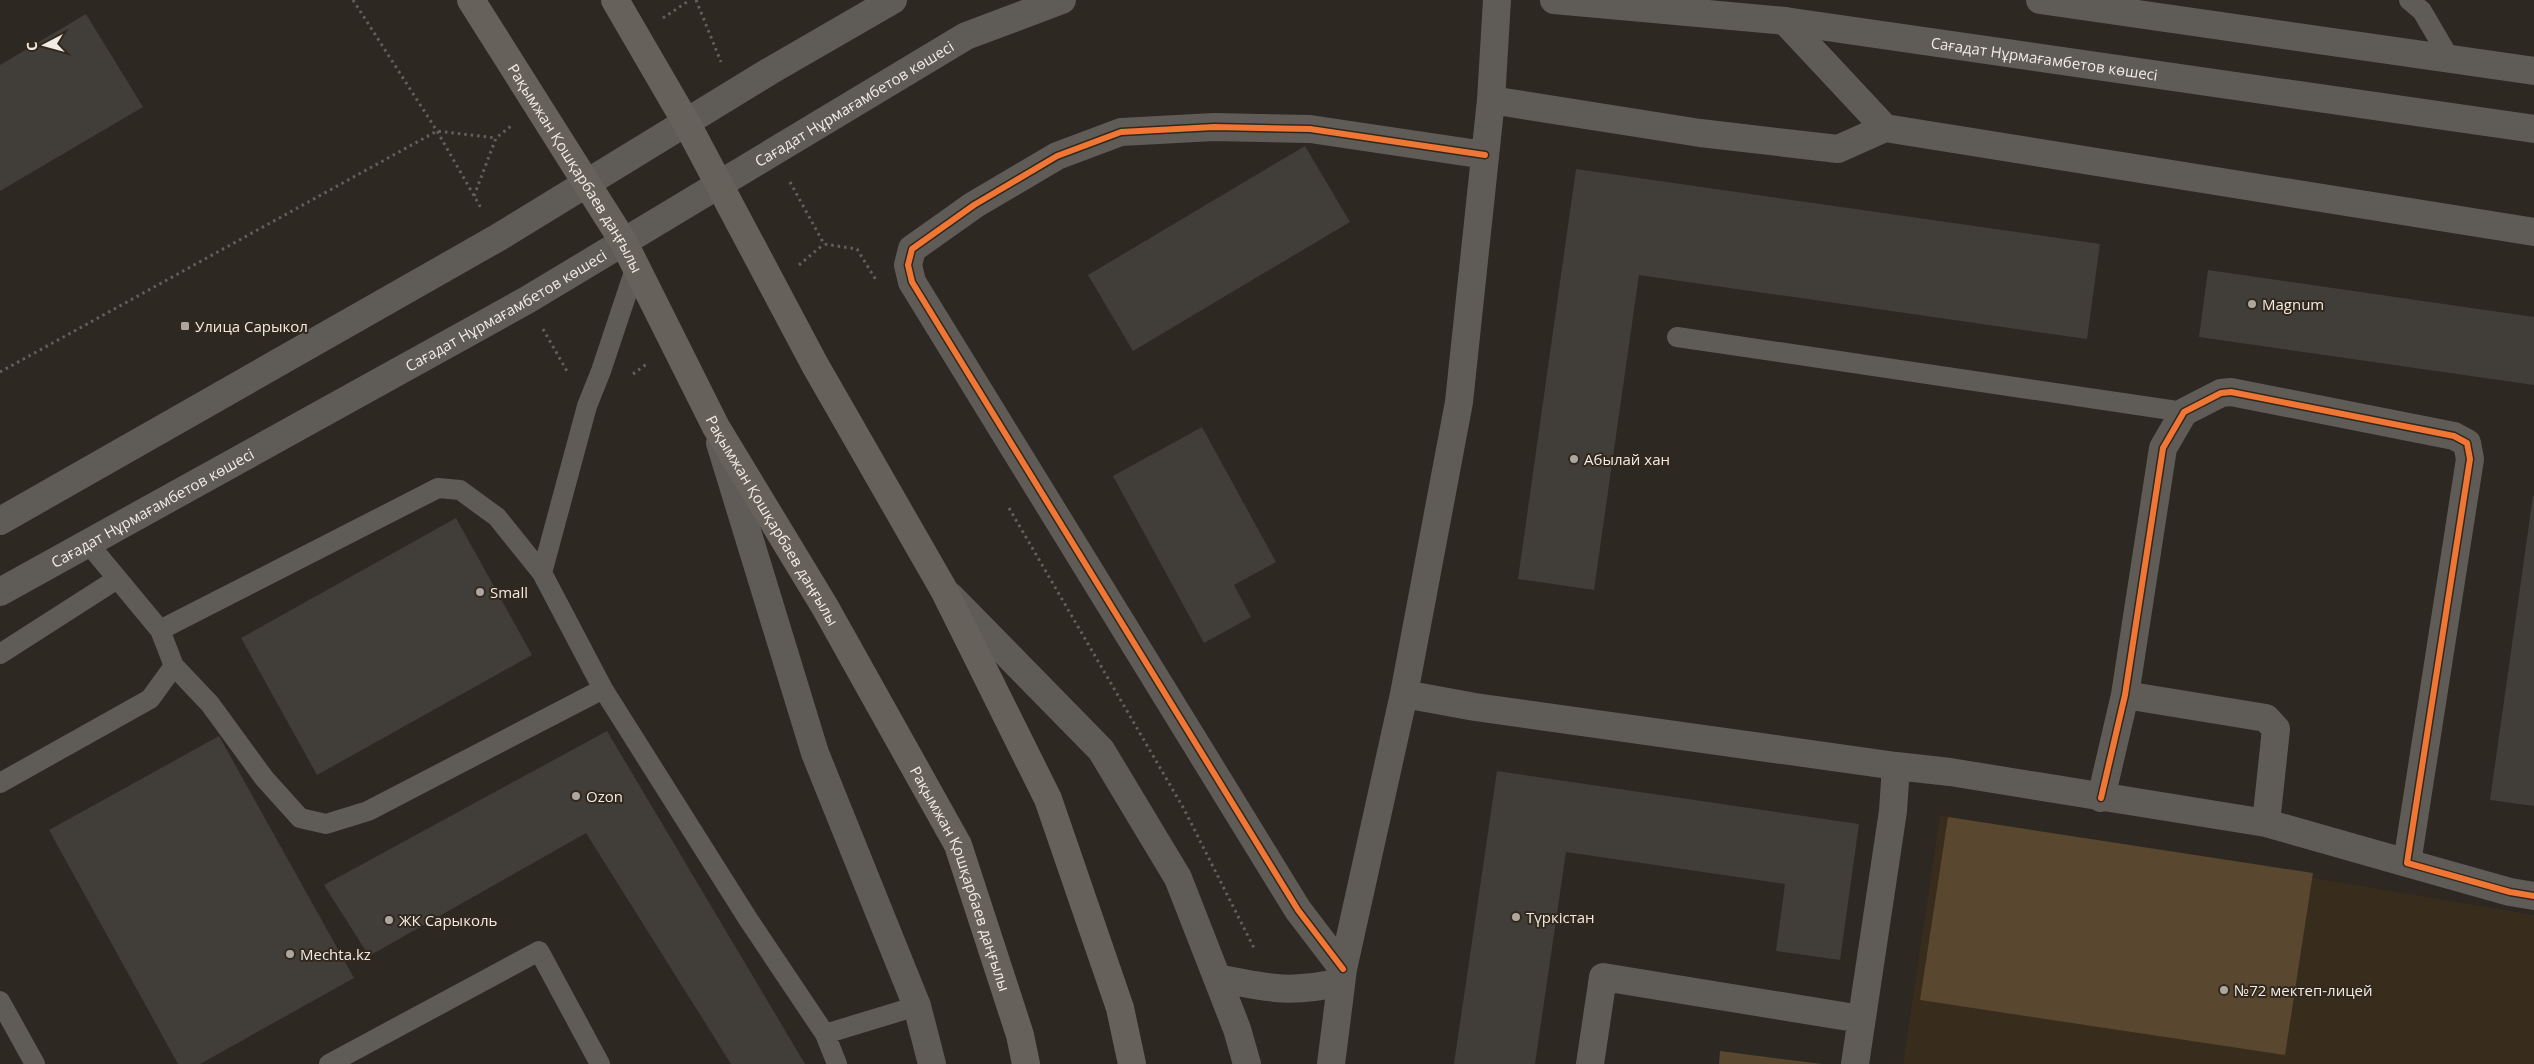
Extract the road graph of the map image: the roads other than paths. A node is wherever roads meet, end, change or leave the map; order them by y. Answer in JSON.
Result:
{"nodes":[{"id":1,"x":471,"y":0,"type":"edge"},
{"id":2,"x":614,"y":0,"type":"edge"},
{"id":3,"x":893,"y":0,"type":"edge"},
{"id":4,"x":1062,"y":0,"type":"edge"},
{"id":5,"x":1496,"y":0,"type":"edge"},
{"id":6,"x":1554,"y":0,"type":"edge"},
{"id":7,"x":2040,"y":0,"type":"edge"},
{"id":8,"x":2408,"y":0,"type":"edge"},
{"id":9,"x":1785,"y":21,"type":"junction"},
{"id":10,"x":2450,"y":59,"type":"junction"},
{"id":11,"x":2534,"y":71,"type":"edge"},
{"id":12,"x":1491,"y":100,"type":"junction"},
{"id":13,"x":687,"y":124,"type":"junction"},
{"id":14,"x":1884,"y":128,"type":"junction"},
{"id":15,"x":2534,"y":129,"type":"edge"},
{"id":16,"x":1485,"y":155,"type":"junction"},
{"id":17,"x":587,"y":184,"type":"junction"},
{"id":18,"x":719,"y":185,"type":"junction"},
{"id":19,"x":2534,"y":232,"type":"edge"},
{"id":20,"x":623,"y":241,"type":"junction"},
{"id":21,"x":636,"y":266,"type":"junction"},
{"id":22,"x":1677,"y":336,"type":"dead end"},
{"id":23,"x":2184,"y":412,"type":"junction"},
{"id":24,"x":716,"y":427,"type":"junction"},
{"id":25,"x":0,"y":521,"type":"edge"},
{"id":26,"x":87,"y":542,"type":"junction"},
{"id":27,"x":542,"y":573,"type":"junction"},
{"id":28,"x":117,"y":578,"type":"junction"},
{"id":29,"x":944,"y":590,"type":"junction"},
{"id":30,"x":0,"y":592,"type":"edge"},
{"id":31,"x":160,"y":630,"type":"junction"},
{"id":32,"x":0,"y":654,"type":"edge"},
{"id":33,"x":174,"y":666,"type":"junction"},
{"id":34,"x":603,"y":689,"type":"junction"},
{"id":35,"x":1404,"y":694,"type":"junction"},
{"id":36,"x":2125,"y":695,"type":"junction"},
{"id":37,"x":1896,"y":766,"type":"junction"},
{"id":38,"x":0,"y":775,"type":"edge"},
{"id":39,"x":0,"y":783,"type":"edge"},
{"id":40,"x":2102,"y":798,"type":"junction"},
{"id":41,"x":2266,"y":823,"type":"junction"},
{"id":42,"x":2407,"y":863,"type":"junction"},
{"id":43,"x":2534,"y":896,"type":"edge"},
{"id":44,"x":1342,"y":975,"type":"junction"},
{"id":45,"x":1217,"y":978,"type":"junction"},
{"id":46,"x":0,"y":1001,"type":"edge"},
{"id":47,"x":917,"y":1006,"type":"junction"},
{"id":48,"x":1860,"y":1019,"type":"junction"},
{"id":49,"x":825,"y":1034,"type":"junction"},
{"id":50,"x":35,"y":1064,"type":"edge"},
{"id":51,"x":329,"y":1064,"type":"edge"},
{"id":52,"x":600,"y":1064,"type":"edge"},
{"id":53,"x":837,"y":1064,"type":"edge"},
{"id":54,"x":932,"y":1064,"type":"edge"},
{"id":55,"x":1026,"y":1064,"type":"edge"},
{"id":56,"x":1132,"y":1064,"type":"edge"},
{"id":57,"x":1247,"y":1064,"type":"edge"},
{"id":58,"x":1331,"y":1064,"type":"edge"},
{"id":59,"x":1590,"y":1064,"type":"edge"},
{"id":60,"x":1855,"y":1064,"type":"edge"}],
"edges":[{"from":1,"to":17,"type":"main road","name":"Рақымжан Қошқарбаев даңғылы"},
{"from":2,"to":13,"type":"main road"},
{"from":3,"to":13,"type":"street"},
{"from":4,"to":18,"type":"street","name":"Сағадат Нұрмағамбетов көшесі"},
{"from":5,"to":12,"type":"street"},
{"from":6,"to":9,"type":"street","name":"Сағадат Нұрмағамбетов көшесі"},
{"from":7,"to":10,"type":"street"},
{"from":8,"to":10,"type":"lane"},
{"from":9,"to":14,"type":"street"},
{"from":9,"to":15,"type":"street","name":"Сағадат Нұрмағамбетов көшесі"},
{"from":10,"to":11,"type":"street"},
{"from":12,"to":14,"type":"street"},
{"from":12,"to":16,"type":"street"},
{"from":13,"to":17,"type":"street"},
{"from":13,"to":18,"type":"main road"},
{"from":14,"to":19,"type":"street"},
{"from":16,"to":35,"type":"street"},
{"from":16,"to":44,"type":"street"},
{"from":17,"to":20,"type":"main road","name":"Рақымжан Қошқарбаев даңғылы"},
{"from":17,"to":25,"type":"street"},
{"from":18,"to":20,"type":"street","name":"Сағадат Нұрмағамбетов көшесі"},
{"from":18,"to":29,"type":"main road"},
{"from":20,"to":21,"type":"main road","name":"Рақымжан Қошқарбаев даңғылы"},
{"from":20,"to":26,"type":"street","name":"Сағадат Нұрмағамбетов көшесі"},
{"from":21,"to":24,"type":"main road","name":"Рақымжан Қошқарбаев даңғылы"},
{"from":21,"to":27,"type":"lane"},
{"from":22,"to":23,"type":"lane"},
{"from":23,"to":36,"type":"street"},
{"from":23,"to":42,"type":"street"},
{"from":24,"to":47,"type":"street"},
{"from":24,"to":55,"type":"main road","name":"Рақымжан Қошқарбаев даңғылы"},
{"from":26,"to":28,"type":"lane"},
{"from":26,"to":30,"type":"street","name":"Сағадат Нұрмағамбетов көшесі"},
{"from":27,"to":31,"type":"lane"},
{"from":27,"to":34,"type":"lane"},
{"from":28,"to":31,"type":"lane"},
{"from":28,"to":32,"type":"lane"},
{"from":29,"to":45,"type":"street"},
{"from":29,"to":56,"type":"main road"},
{"from":31,"to":33,"type":"lane"},
{"from":33,"to":34,"type":"lane"},
{"from":33,"to":39,"type":"lane"},
{"from":34,"to":49,"type":"lane"},
{"from":35,"to":37,"type":"street"},
{"from":35,"to":44,"type":"street"},
{"from":36,"to":40,"type":"street"},
{"from":36,"to":41,"type":"street"},
{"from":37,"to":40,"type":"street"},
{"from":37,"to":48,"type":"street"},
{"from":38,"to":39,"type":"lane"},
{"from":40,"to":41,"type":"street"},
{"from":41,"to":42,"type":"street"},
{"from":42,"to":43,"type":"street"},
{"from":44,"to":45,"type":"street"},
{"from":44,"to":58,"type":"street"},
{"from":45,"to":57,"type":"street"},
{"from":46,"to":50,"type":"lane"},
{"from":47,"to":49,"type":"lane"},
{"from":47,"to":54,"type":"street"},
{"from":48,"to":59,"type":"street"},
{"from":48,"to":60,"type":"street"},
{"from":49,"to":53,"type":"lane"},
{"from":51,"to":52,"type":"lane"}]}
